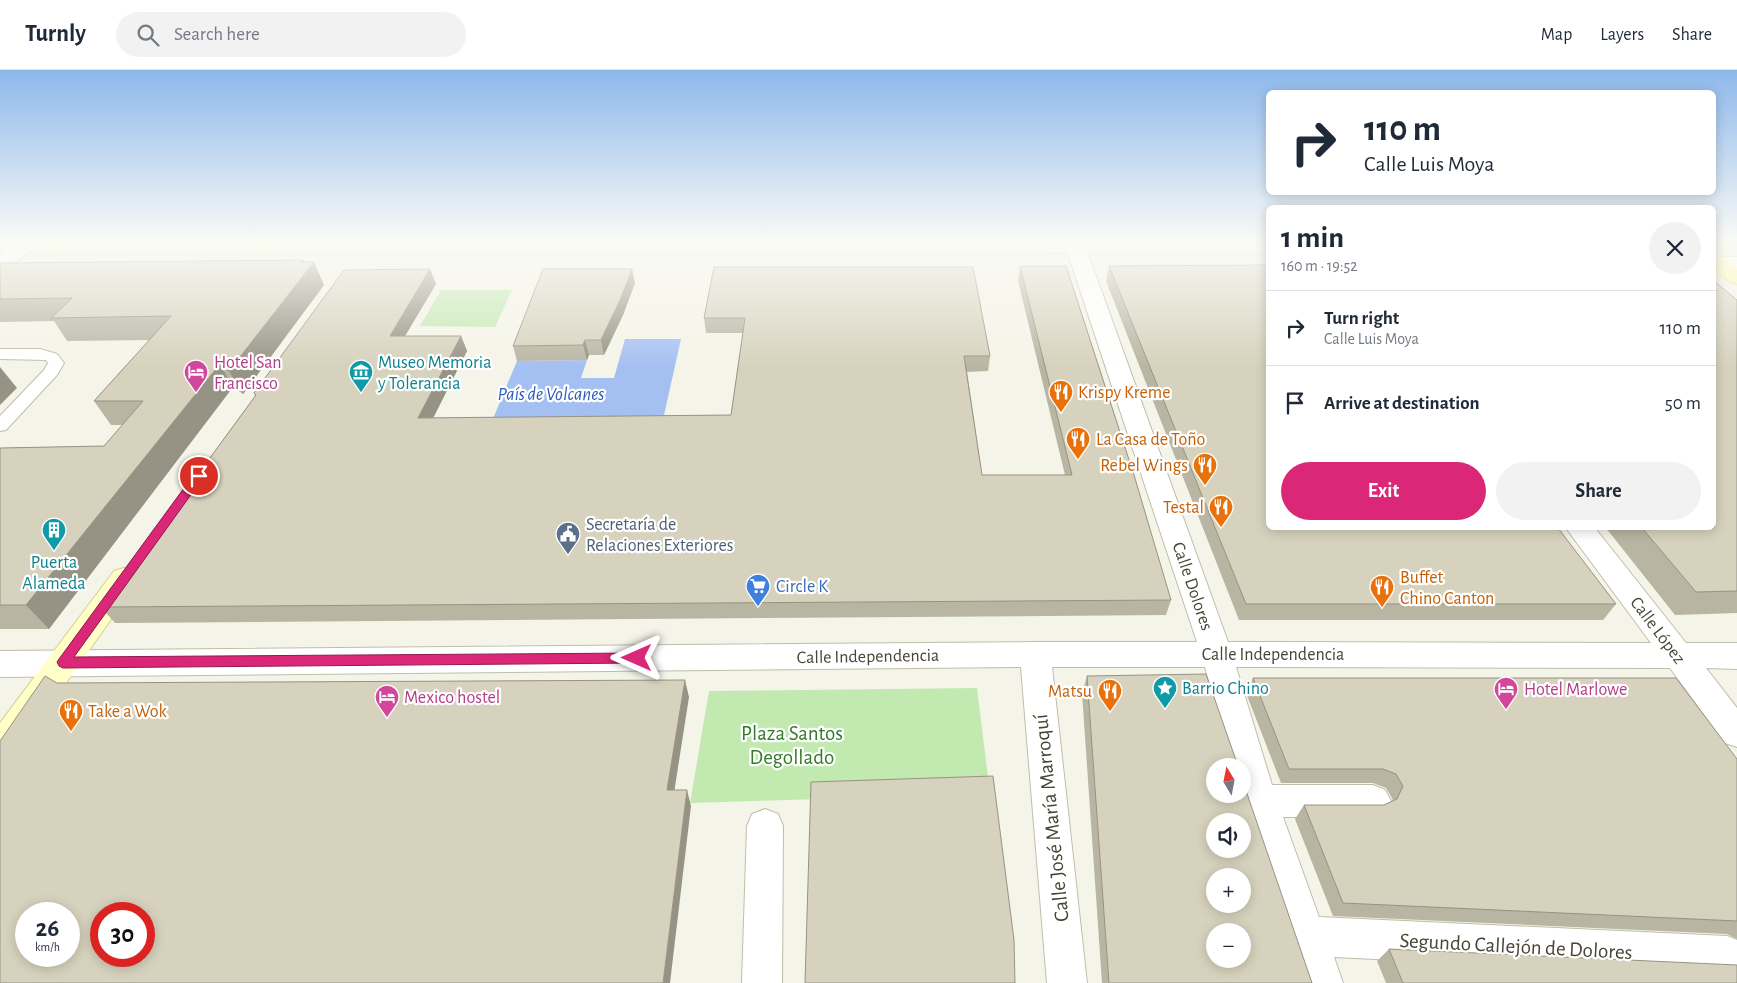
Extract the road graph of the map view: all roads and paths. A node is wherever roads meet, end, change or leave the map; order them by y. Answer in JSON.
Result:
{"nodes":[{"id":1,"x":1088,"y":283,"type":"edge"},
{"id":2,"x":0,"y":354,"type":"edge"},
{"id":3,"x":0,"y":426,"type":"edge"},
{"id":4,"x":1582,"y":530,"type":"edge"},
{"id":5,"x":138,"y":559,"type":"edge"},
{"id":6,"x":1035,"y":654,"type":"junction"},
{"id":7,"x":1216,"y":654,"type":"junction"},
{"id":8,"x":1678,"y":656,"type":"junction"},
{"id":9,"x":1737,"y":656,"type":"edge"},
{"id":10,"x":63,"y":662,"type":"junction"},
{"id":11,"x":0,"y":664,"type":"edge"},
{"id":12,"x":1737,"y":733,"type":"edge"},
{"id":13,"x":0,"y":749,"type":"edge"},
{"id":14,"x":1259,"y":801,"type":"junction"},
{"id":15,"x":1374,"y":801,"type":"dead end"},
{"id":16,"x":765,"y":826,"type":"dead end"},
{"id":17,"x":1305,"y":936,"type":"junction"},
{"id":18,"x":1727,"y":956,"type":"dead end"},
{"id":19,"x":762,"y":983,"type":"edge"},
{"id":20,"x":1067,"y":983,"type":"edge"},
{"id":21,"x":1323,"y":983,"type":"edge"}],
"edges":[{"from":1,"to":7,"type":"street","name":"Calle Dolores"},
{"from":2,"to":3,"type":"lane"},
{"from":4,"to":8,"type":"street","name":"Calle López"},
{"from":5,"to":10,"type":"main road"},
{"from":6,"to":7,"type":"street","name":"Calle Independencia"},
{"from":6,"to":10,"type":"street","name":"Calle Independencia"},
{"from":6,"to":20,"type":"street","name":"Calle José María Marroquí"},
{"from":7,"to":8,"type":"street","name":"Calle Independencia"},
{"from":7,"to":14,"type":"street","name":"Calle Dolores"},
{"from":8,"to":9,"type":"street","name":"Calle Independencia"},
{"from":8,"to":12,"type":"street","name":"Calle López"},
{"from":10,"to":11,"type":"street","name":"Calle Independencia"},
{"from":10,"to":13,"type":"main road"},
{"from":14,"to":15,"type":"street"},
{"from":14,"to":17,"type":"street","name":"Calle Dolores"},
{"from":16,"to":19,"type":"street"},
{"from":17,"to":18,"type":"street","name":"Segundo Callejón de Dolores"},
{"from":17,"to":21,"type":"street","name":"Calle Dolores"}]}
